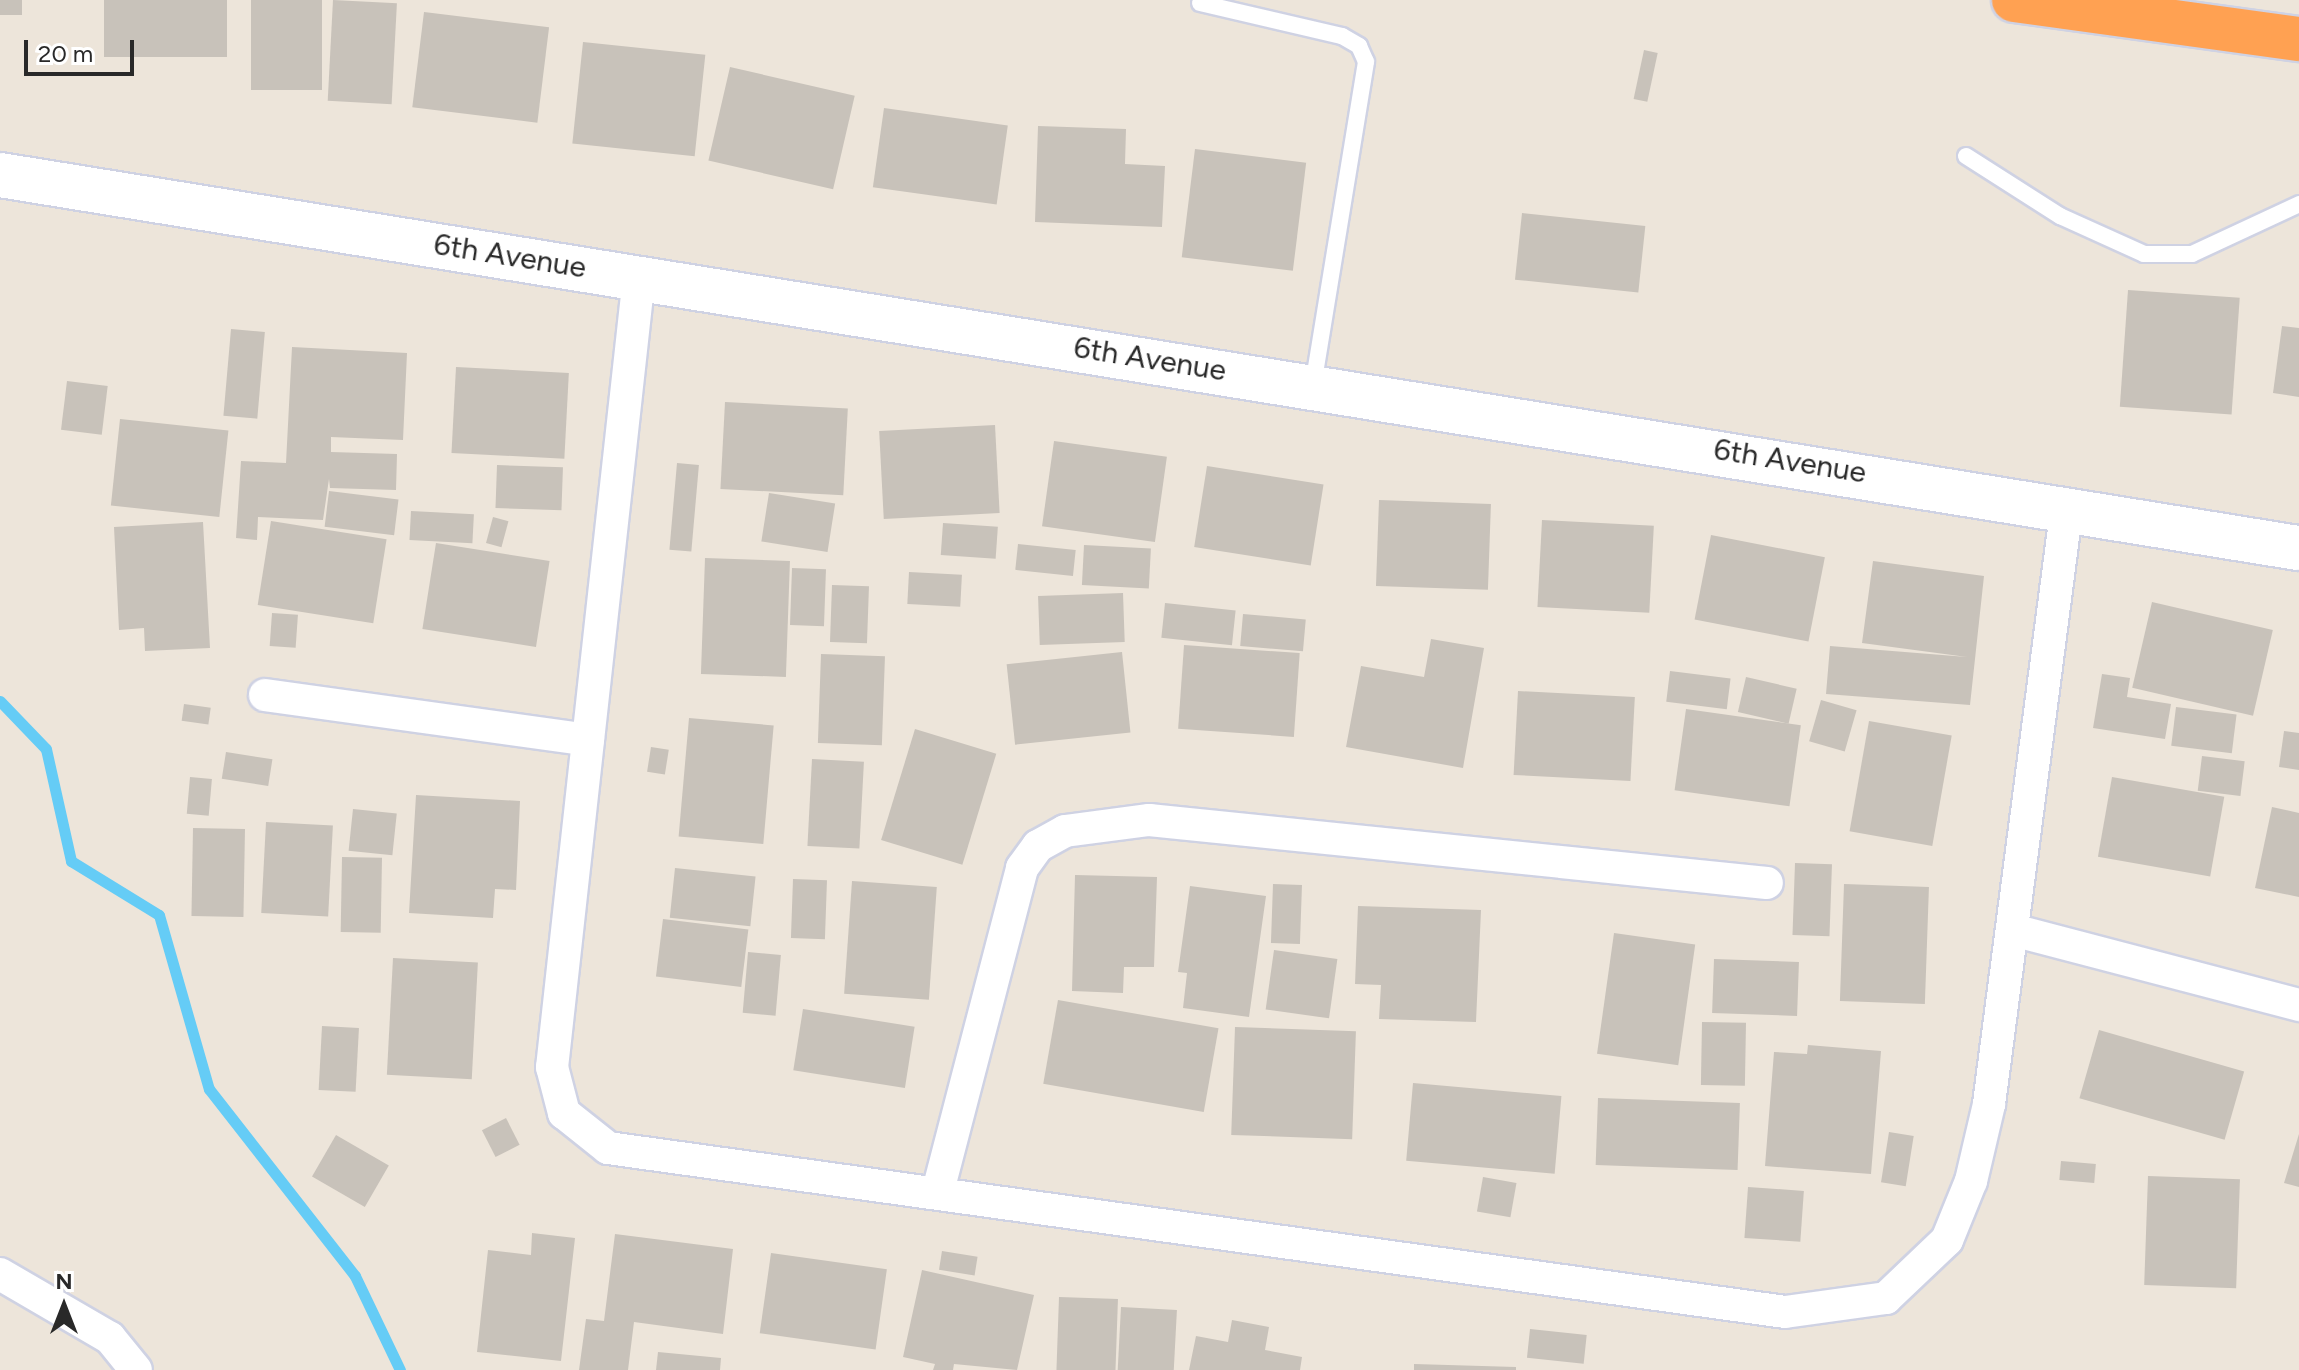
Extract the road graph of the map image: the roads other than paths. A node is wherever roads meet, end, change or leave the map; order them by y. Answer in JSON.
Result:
{"nodes":[{"id":1,"x":2014,"y":0,"type":"edge"},
{"id":2,"x":1200,"y":3,"type":"dead end"},
{"id":3,"x":2299,"y":39,"type":"edge"},
{"id":4,"x":1966,"y":156,"type":"dead end"},
{"id":5,"x":0,"y":175,"type":"edge"},
{"id":6,"x":2299,"y":204,"type":"edge"},
{"id":7,"x":639,"y":277,"type":"junction"},
{"id":8,"x":1313,"y":385,"type":"junction"},
{"id":9,"x":2067,"y":506,"type":"junction"},
{"id":10,"x":2299,"y":548,"type":"edge"},
{"id":11,"x":265,"y":695,"type":"dead end"},
{"id":12,"x":588,"y":740,"type":"junction"},
{"id":13,"x":1767,"y":883,"type":"dead end"},
{"id":14,"x":2013,"y":930,"type":"junction"},
{"id":15,"x":2299,"y":1005,"type":"edge"},
{"id":16,"x":938,"y":1191,"type":"junction"},
{"id":17,"x":0,"y":1274,"type":"edge"},
{"id":18,"x":136,"y":1370,"type":"edge"}],
"edges":[{"from":1,"to":3,"type":"highway"},
{"from":2,"to":8,"type":"lane"},
{"from":4,"to":6,"type":"lane"},
{"from":5,"to":7,"type":"street","name":"6th Avenue"},
{"from":7,"to":8,"type":"street","name":"6th Avenue"},
{"from":7,"to":12,"type":"street"},
{"from":8,"to":9,"type":"street","name":"6th Avenue"},
{"from":9,"to":10,"type":"street","name":"6th Avenue"},
{"from":9,"to":14,"type":"street"},
{"from":11,"to":12,"type":"street"},
{"from":12,"to":16,"type":"street"},
{"from":13,"to":16,"type":"street"},
{"from":14,"to":15,"type":"street"},
{"from":14,"to":16,"type":"street"},
{"from":17,"to":18,"type":"street"}]}
